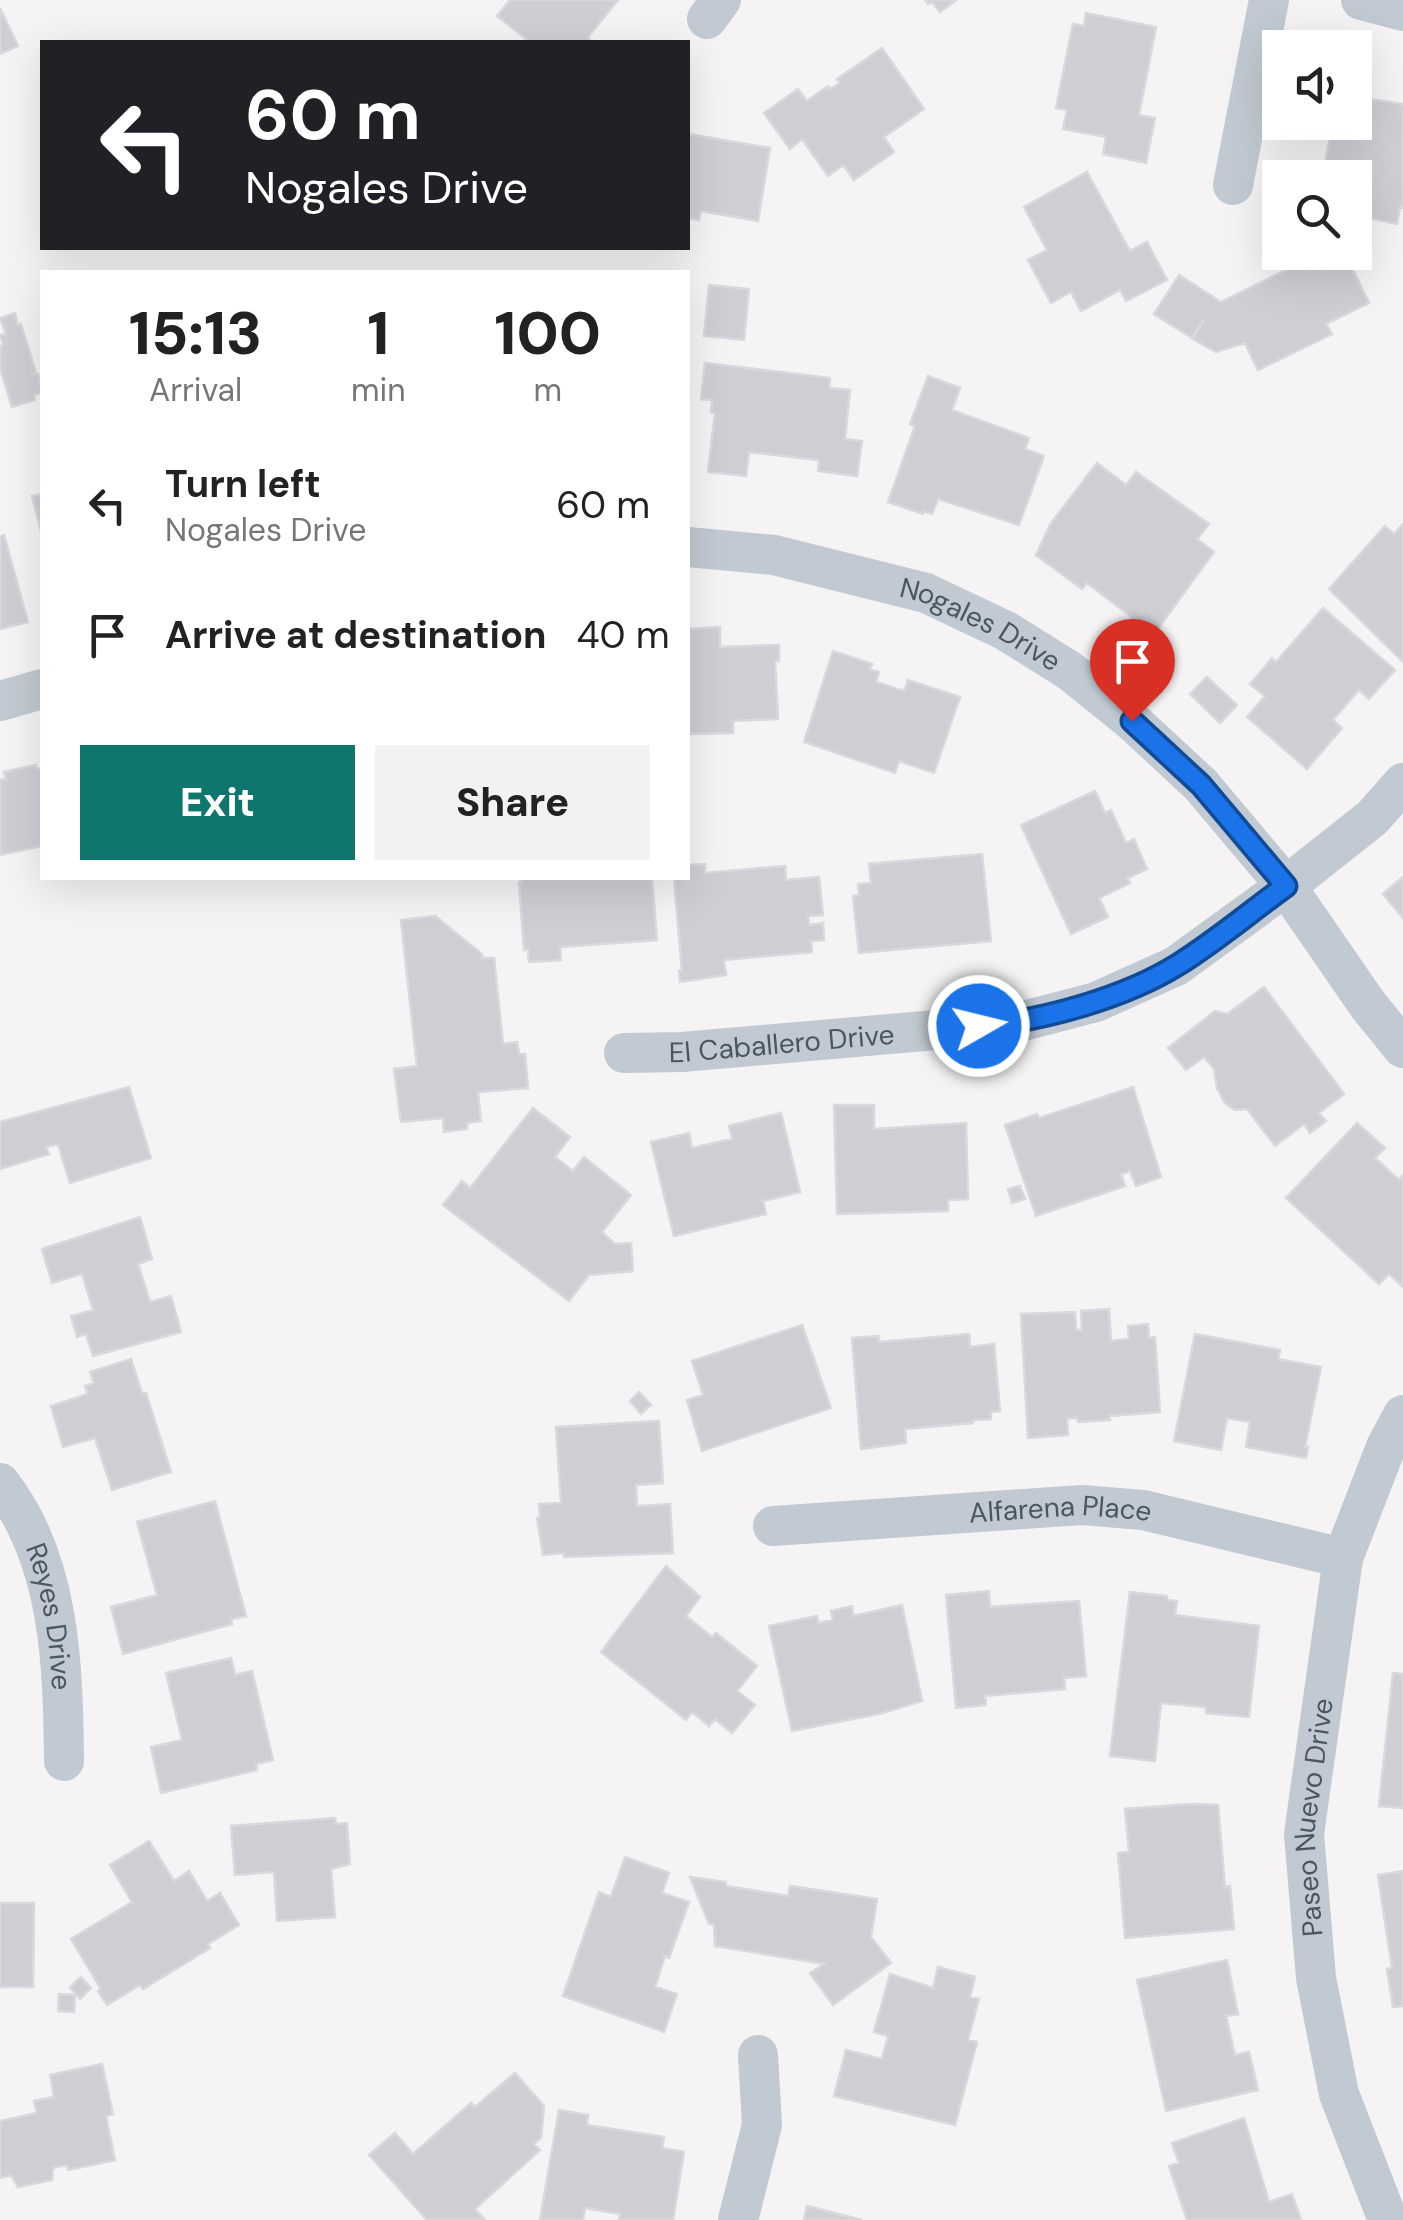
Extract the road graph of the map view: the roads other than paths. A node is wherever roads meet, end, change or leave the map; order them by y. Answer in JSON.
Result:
{"nodes":[{"id":1,"x":1269,"y":0,"type":"edge"},
{"id":2,"x":1361,"y":0,"type":"edge"},
{"id":3,"x":1403,"y":11,"type":"edge"},
{"id":4,"x":1234,"y":185,"type":"dead end"},
{"id":5,"x":690,"y":547,"type":"edge"},
{"id":6,"x":40,"y":690,"type":"edge"},
{"id":7,"x":0,"y":701,"type":"edge"},
{"id":8,"x":1403,"y":782,"type":"edge"},
{"id":9,"x":1286,"y":886,"type":"junction"},
{"id":10,"x":1403,"y":1048,"type":"edge"},
{"id":11,"x":624,"y":1053,"type":"dead end"},
{"id":12,"x":1403,"y":1415,"type":"edge"},
{"id":13,"x":0,"y":1483,"type":"edge"},
{"id":14,"x":773,"y":1526,"type":"dead end"},
{"id":15,"x":1342,"y":1558,"type":"junction"},
{"id":16,"x":64,"y":1761,"type":"dead end"},
{"id":17,"x":758,"y":2055,"type":"dead end"},
{"id":18,"x":738,"y":2220,"type":"edge"},
{"id":19,"x":1388,"y":2220,"type":"edge"}],
"edges":[{"from":1,"to":4,"type":"street"},
{"from":2,"to":3,"type":"street"},
{"from":5,"to":9,"type":"street","name":"Nogales Drive"},
{"from":6,"to":7,"type":"street"},
{"from":8,"to":9,"type":"street","name":"El Caballero Drive"},
{"from":9,"to":10,"type":"street","name":"Nogales Drive"},
{"from":9,"to":11,"type":"street","name":"El Caballero Drive"},
{"from":12,"to":15,"type":"street","name":"Paseo Nuevo Drive"},
{"from":13,"to":16,"type":"street","name":"Reyes Drive"},
{"from":14,"to":15,"type":"street","name":"Alfarena Place"},
{"from":15,"to":19,"type":"street","name":"Paseo Nuevo Drive"},
{"from":17,"to":18,"type":"street"}]}
